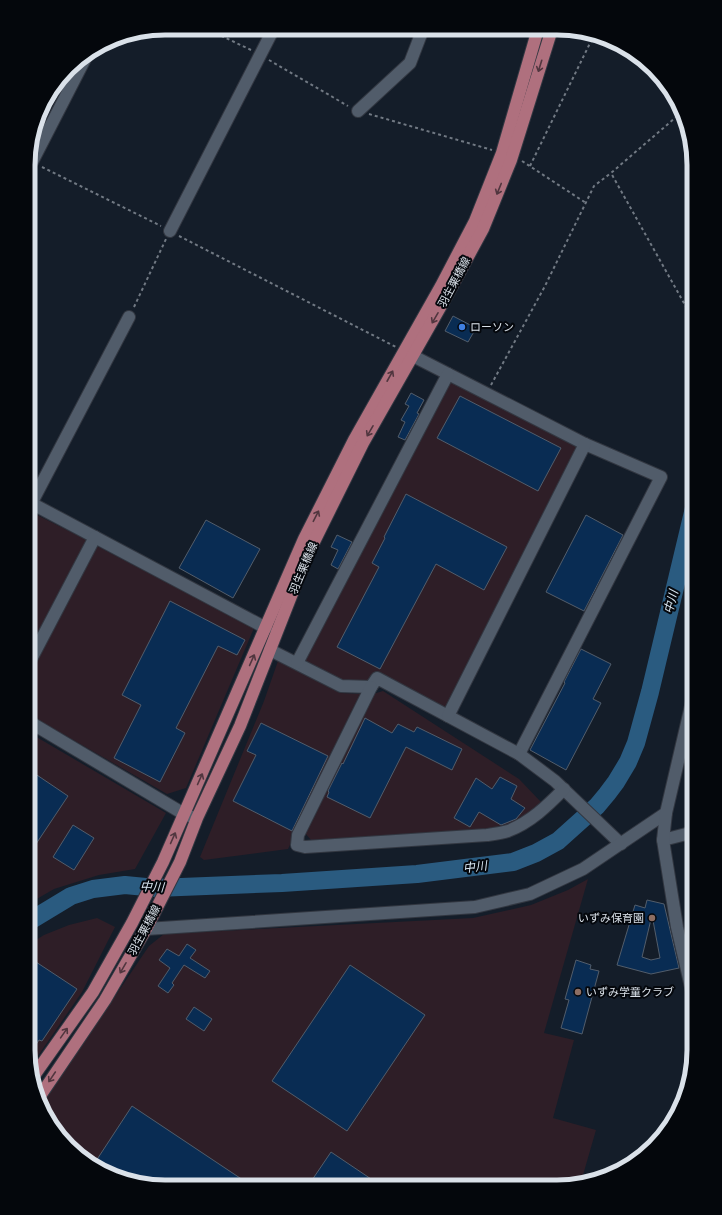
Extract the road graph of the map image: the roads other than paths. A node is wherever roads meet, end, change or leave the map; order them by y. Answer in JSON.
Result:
{"nodes":[{"id":1,"x":270,"y":35,"type":"edge"},
{"id":2,"x":421,"y":35,"type":"edge"},
{"id":3,"x":537,"y":35,"type":"edge"},
{"id":4,"x":550,"y":35,"type":"edge"},
{"id":5,"x":82,"y":65,"type":"edge"},
{"id":6,"x":358,"y":111,"type":"road end"},
{"id":7,"x":507,"y":154,"type":"junction"},
{"id":8,"x":36,"y":155,"type":"edge"},
{"id":9,"x":170,"y":231,"type":"road end"},
{"id":10,"x":129,"y":318,"type":"road end"},
{"id":11,"x":408,"y":354,"type":"junction"},
{"id":12,"x":448,"y":374,"type":"junction"},
{"id":13,"x":585,"y":444,"type":"junction"},
{"id":14,"x":35,"y":494,"type":"edge"},
{"id":15,"x":35,"y":506,"type":"edge"},
{"id":16,"x":95,"y":537,"type":"junction"},
{"id":17,"x":266,"y":628,"type":"junction"},
{"id":18,"x":270,"y":650,"type":"junction"},
{"id":19,"x":35,"y":652,"type":"edge"},
{"id":20,"x":297,"y":663,"type":"junction"},
{"id":21,"x":371,"y":687,"type":"junction"},
{"id":22,"x":448,"y":716,"type":"junction"},
{"id":23,"x":687,"y":723,"type":"edge"},
{"id":24,"x":35,"y":724,"type":"edge"},
{"id":25,"x":519,"y":754,"type":"junction"},
{"id":26,"x":564,"y":789,"type":"junction"},
{"id":27,"x":666,"y":813,"type":"junction"},
{"id":28,"x":184,"y":814,"type":"junction"},
{"id":29,"x":197,"y":818,"type":"junction"},
{"id":30,"x":687,"y":834,"type":"edge"},
{"id":31,"x":663,"y":840,"type":"junction"},
{"id":32,"x":621,"y":844,"type":"junction"},
{"id":33,"x":148,"y":926,"type":"junction"},
{"id":34,"x":687,"y":970,"type":"edge"},
{"id":35,"x":37,"y":1071,"type":"edge"},
{"id":36,"x":42,"y":1093,"type":"edge"}],
"edges":[{"from":1,"to":9,"type":"street"},
{"from":2,"to":6,"type":"street"},
{"from":3,"to":7,"type":"main road","name":"羽生栗橋線"},
{"from":4,"to":7,"type":"main road","name":"羽生栗橋線","one_way":true},
{"from":5,"to":8,"type":"street"},
{"from":7,"to":11,"type":"main road","name":"羽生栗橋線"},
{"from":10,"to":14,"type":"street"},
{"from":11,"to":12,"type":"street"},
{"from":17,"to":11,"type":"main road","name":"羽生栗橋線","one_way":true},
{"from":11,"to":18,"type":"main road","name":"羽生栗橋線","one_way":true},
{"from":12,"to":13,"type":"street"},
{"from":12,"to":20,"type":"street"},
{"from":13,"to":22,"type":"street"},
{"from":13,"to":25,"type":"street"},
{"from":15,"to":16,"type":"street"},
{"from":16,"to":17,"type":"street"},
{"from":16,"to":19,"type":"street"},
{"from":28,"to":17,"type":"main road","name":"羽生栗橋線","one_way":true},
{"from":18,"to":20,"type":"street"},
{"from":18,"to":29,"type":"main road","name":"羽生栗橋線"},
{"from":20,"to":21,"type":"street"},
{"from":21,"to":22,"type":"street"},
{"from":21,"to":26,"type":"street"},
{"from":22,"to":25,"type":"street"},
{"from":23,"to":27,"type":"street"},
{"from":24,"to":28,"type":"street"},
{"from":25,"to":26,"type":"street"},
{"from":26,"to":32,"type":"street"},
{"from":27,"to":31,"type":"street"},
{"from":27,"to":32,"type":"street"},
{"from":28,"to":29,"type":"street"},
{"from":35,"to":28,"type":"main road","name":"羽生栗橋線","one_way":true},
{"from":29,"to":33,"type":"main road","name":"羽生栗橋線"},
{"from":30,"to":31,"type":"street"},
{"from":31,"to":34,"type":"street"},
{"from":32,"to":33,"type":"street"},
{"from":33,"to":36,"type":"main road","name":"羽生栗橋線","one_way":true}]}
